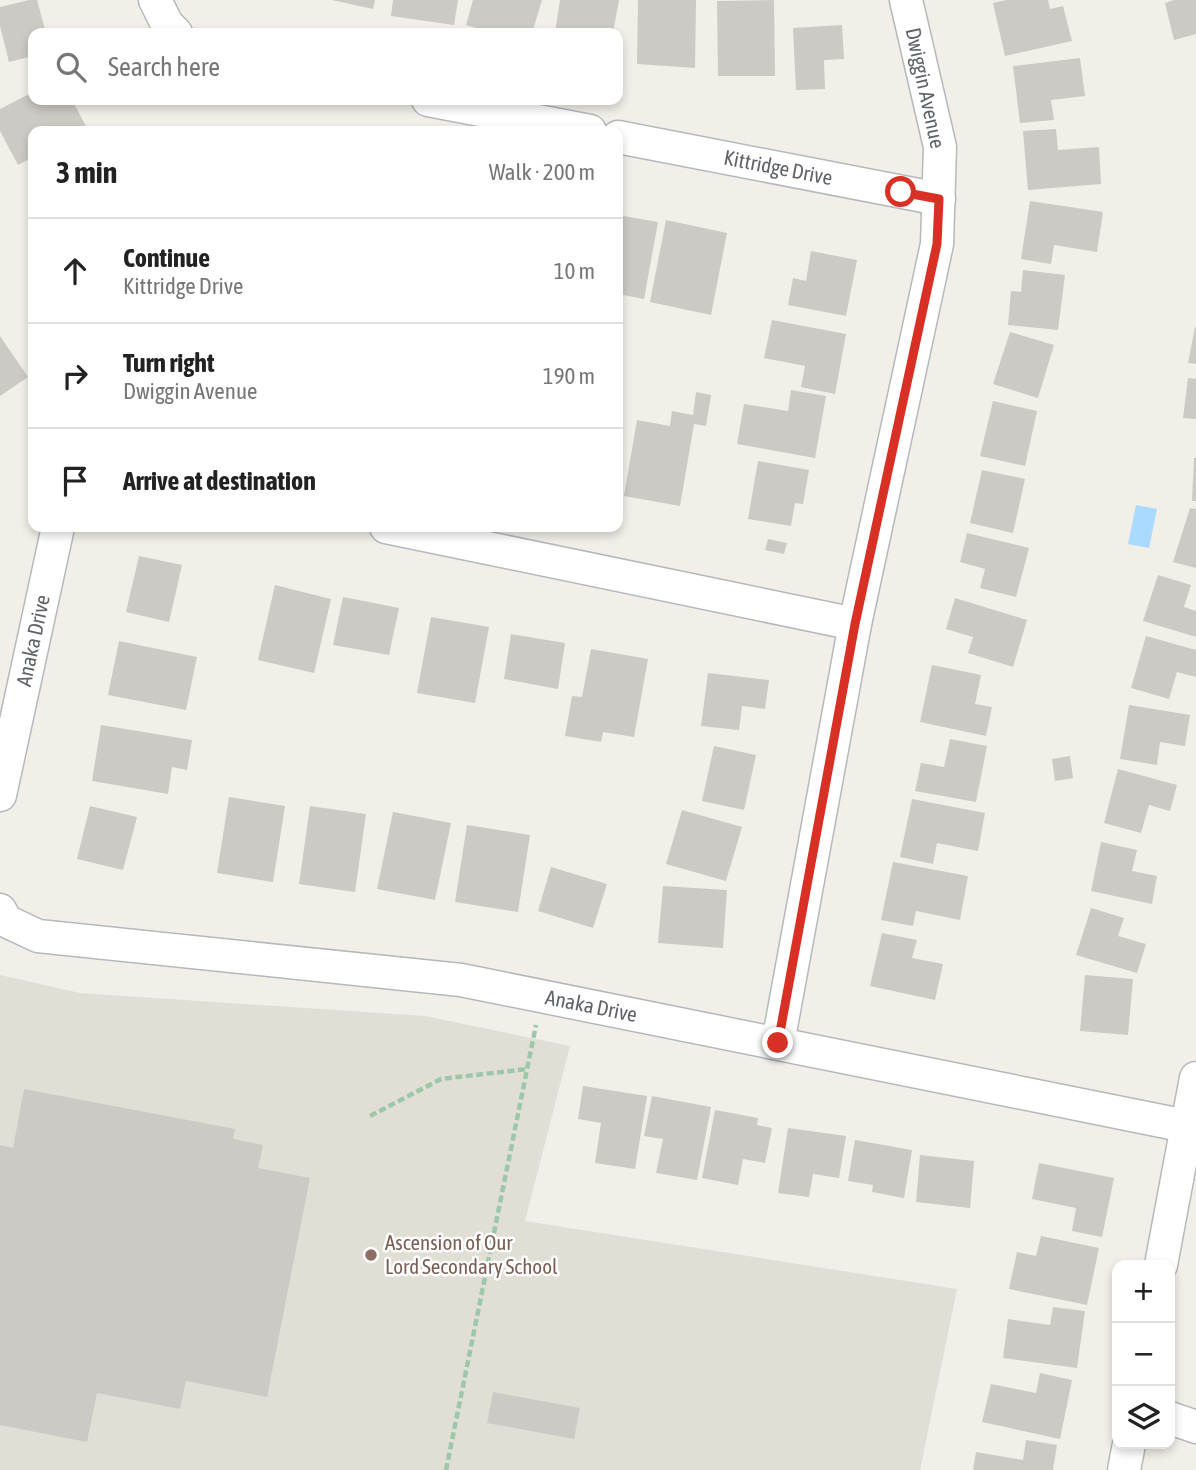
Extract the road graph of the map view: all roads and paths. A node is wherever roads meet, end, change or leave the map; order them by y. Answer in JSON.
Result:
{"nodes":[{"id":1,"x":156,"y":0,"type":"edge"},
{"id":2,"x":906,"y":0,"type":"edge"},
{"id":3,"x":171,"y":28,"type":"edge"},
{"id":4,"x":454,"y":105,"type":"edge"},
{"id":5,"x":564,"y":126,"type":"edge"},
{"id":6,"x":623,"y":138,"type":"edge"},
{"id":7,"x":939,"y":199,"type":"junction"},
{"id":8,"x":57,"y":532,"type":"edge"},
{"id":9,"x":410,"y":532,"type":"edge"},
{"id":10,"x":855,"y":624,"type":"junction"},
{"id":11,"x":0,"y":795,"type":"edge"},
{"id":12,"x":0,"y":910,"type":"edge"},
{"id":13,"x":542,"y":996,"type":"junction"},
{"id":14,"x":778,"y":1043,"type":"junction"},
{"id":15,"x":527,"y":1069,"type":"junction"},
{"id":16,"x":1196,"y":1077,"type":"edge"},
{"id":17,"x":370,"y":1116,"type":"dead end"},
{"id":18,"x":1186,"y":1126,"type":"junction"},
{"id":19,"x":1162,"y":1260,"type":"edge"},
{"id":20,"x":1175,"y":1420,"type":"edge"},
{"id":21,"x":1196,"y":1427,"type":"edge"},
{"id":22,"x":1128,"y":1449,"type":"edge"},
{"id":23,"x":446,"y":1470,"type":"edge"},
{"id":24,"x":1124,"y":1470,"type":"edge"}],
"edges":[{"from":1,"to":3,"type":"street"},
{"from":2,"to":7,"type":"street","name":"Dwiggin Avenue"},
{"from":4,"to":5,"type":"street"},
{"from":6,"to":7,"type":"street","name":"Kittridge Drive"},
{"from":7,"to":10,"type":"street","name":"Dwiggin Avenue"},
{"from":8,"to":11,"type":"street","name":"Anaka Drive"},
{"from":9,"to":10,"type":"street"},
{"from":10,"to":14,"type":"street","name":"Dwiggin Avenue"},
{"from":12,"to":13,"type":"street","name":"Anaka Drive"},
{"from":13,"to":14,"type":"street","name":"Anaka Drive"},
{"from":13,"to":15,"type":"path"},
{"from":14,"to":18,"type":"street","name":"Anaka Drive"},
{"from":15,"to":17,"type":"path"},
{"from":15,"to":23,"type":"path"},
{"from":16,"to":18,"type":"street"},
{"from":18,"to":19,"type":"street"},
{"from":20,"to":21,"type":"street"},
{"from":22,"to":24,"type":"street"}]}
